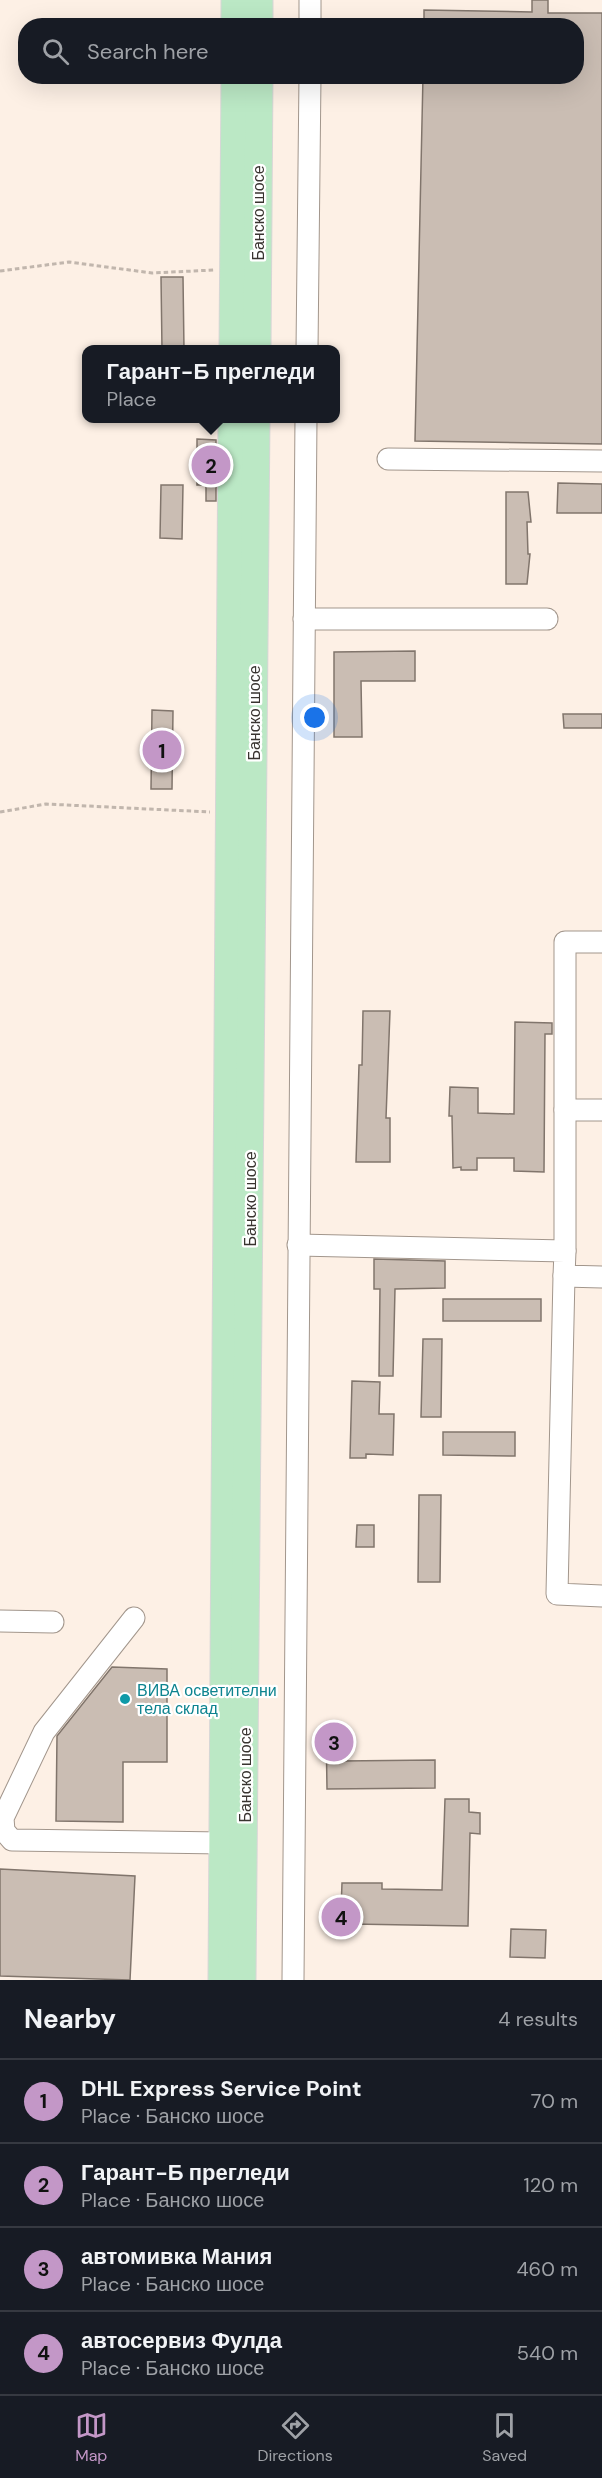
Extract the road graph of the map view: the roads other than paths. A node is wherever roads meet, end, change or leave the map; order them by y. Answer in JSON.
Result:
{"nodes":[{"id":1,"x":235,"y":0,"type":"edge"},
{"id":2,"x":260,"y":0,"type":"edge"},
{"id":3,"x":310,"y":0,"type":"edge"},
{"id":4,"x":235,"y":18,"type":"edge"},
{"id":5,"x":259,"y":18,"type":"edge"},
{"id":6,"x":310,"y":18,"type":"edge"},
{"id":7,"x":235,"y":84,"type":"edge"},
{"id":8,"x":259,"y":84,"type":"edge"},
{"id":9,"x":310,"y":84,"type":"edge"},
{"id":10,"x":233,"y":345,"type":"edge"},
{"id":11,"x":257,"y":345,"type":"edge"},
{"id":12,"x":307,"y":345,"type":"edge"},
{"id":13,"x":232,"y":423,"type":"edge"},
{"id":14,"x":256,"y":423,"type":"edge"},
{"id":15,"x":306,"y":423,"type":"edge"},
{"id":16,"x":388,"y":459,"type":"dead end"},
{"id":17,"x":602,"y":461,"type":"edge"},
{"id":18,"x":304,"y":618,"type":"junction"},
{"id":19,"x":547,"y":619,"type":"dead end"},
{"id":20,"x":602,"y":942,"type":"edge"},
{"id":21,"x":565,"y":1110,"type":"junction"},
{"id":22,"x":602,"y":1110,"type":"edge"},
{"id":23,"x":298,"y":1245,"type":"junction"},
{"id":24,"x":565,"y":1251,"type":"junction"},
{"id":25,"x":564,"y":1276,"type":"junction"},
{"id":26,"x":602,"y":1277,"type":"edge"},
{"id":27,"x":602,"y":1596,"type":"edge"},
{"id":28,"x":134,"y":1618,"type":"dead end"},
{"id":29,"x":0,"y":1621,"type":"edge"},
{"id":30,"x":53,"y":1622,"type":"dead end"},
{"id":31,"x":6,"y":1841,"type":"edge"},
{"id":32,"x":224,"y":1843,"type":"junction"},
{"id":33,"x":222,"y":1980,"type":"edge"},
{"id":34,"x":242,"y":1980,"type":"edge"},
{"id":35,"x":293,"y":1980,"type":"edge"}],
"edges":[{"from":1,"to":4,"type":"main road"},
{"from":2,"to":5,"type":"main road"},
{"from":3,"to":6,"type":"street"},
{"from":7,"to":10,"type":"main road","name":"Банско шосе"},
{"from":8,"to":11,"type":"main road","name":"Банско шосе"},
{"from":9,"to":12,"type":"street"},
{"from":13,"to":32,"type":"main road","name":"Банско шосе"},
{"from":14,"to":34,"type":"main road","name":"Банско шосе"},
{"from":15,"to":18,"type":"street"},
{"from":16,"to":17,"type":"street"},
{"from":18,"to":19,"type":"street"},
{"from":18,"to":23,"type":"street"},
{"from":20,"to":21,"type":"street"},
{"from":21,"to":22,"type":"street"},
{"from":21,"to":24,"type":"street"},
{"from":23,"to":24,"type":"street"},
{"from":23,"to":35,"type":"street"},
{"from":24,"to":25,"type":"street"},
{"from":25,"to":26,"type":"street"},
{"from":25,"to":27,"type":"street"},
{"from":28,"to":31,"type":"street"},
{"from":29,"to":30,"type":"street"},
{"from":31,"to":32,"type":"street"},
{"from":32,"to":33,"type":"main road","name":"Банско шосе"}]}
